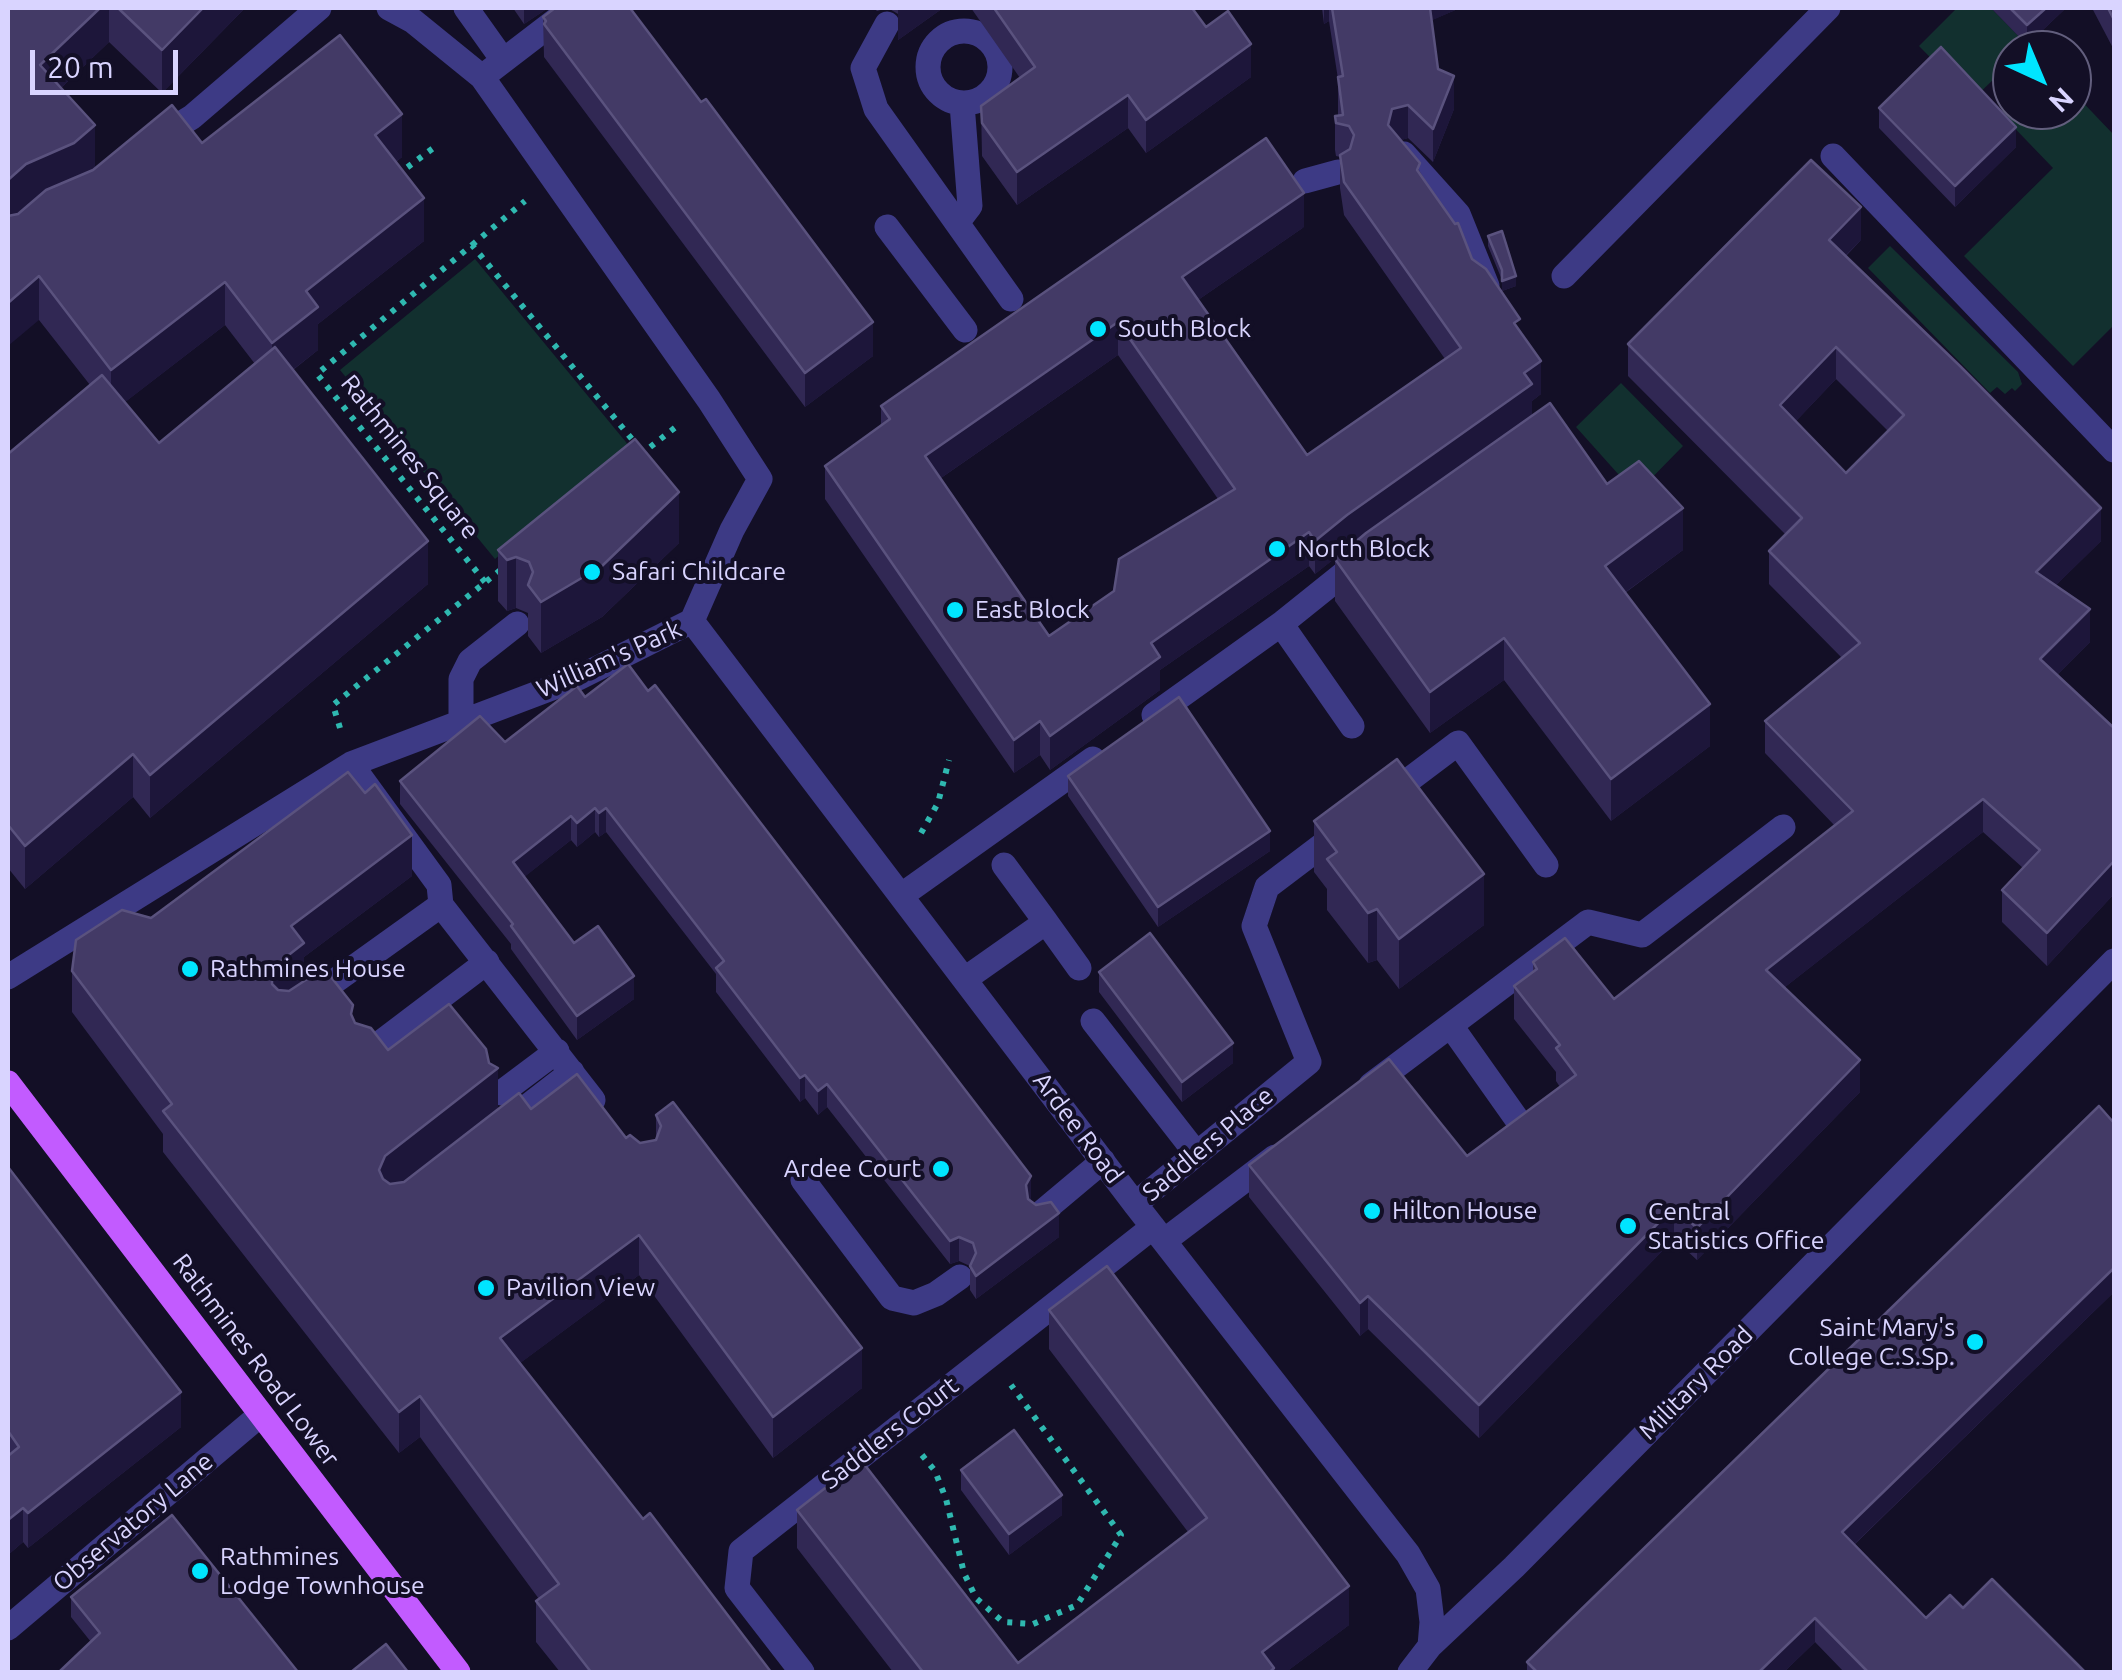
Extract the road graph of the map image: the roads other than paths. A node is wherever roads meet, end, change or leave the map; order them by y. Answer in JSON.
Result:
{"nodes":[{"id":1,"x":318,"y":8,"type":"edge"},
{"id":2,"x":389,"y":8,"type":"edge"},
{"id":3,"x":466,"y":8,"type":"edge"},
{"id":4,"x":572,"y":8,"type":"edge"},
{"id":5,"x":1828,"y":8,"type":"edge"},
{"id":6,"x":887,"y":24,"type":"dead end"},
{"id":7,"x":503,"y":60,"type":"junction"},
{"id":8,"x":482,"y":77,"type":"junction"},
{"id":9,"x":962,"y":104,"type":"dead end"},
{"id":10,"x":141,"y":152,"type":"edge"},
{"id":11,"x":1404,"y":154,"type":"edge"},
{"id":12,"x":1834,"y":156,"type":"dead end"},
{"id":13,"x":1338,"y":172,"type":"edge"},
{"id":14,"x":1306,"y":181,"type":"dead end"},
{"id":15,"x":957,"y":223,"type":"junction"},
{"id":16,"x":887,"y":226,"type":"dead end"},
{"id":17,"x":1564,"y":276,"type":"dead end"},
{"id":18,"x":1487,"y":286,"type":"edge"},
{"id":19,"x":1011,"y":299,"type":"dead end"},
{"id":20,"x":965,"y":330,"type":"dead end"},
{"id":21,"x":2114,"y":450,"type":"edge"},
{"id":22,"x":1388,"y":540,"type":"edge"},
{"id":23,"x":692,"y":621,"type":"junction"},
{"id":24,"x":517,"y":624,"type":"dead end"},
{"id":25,"x":1281,"y":624,"type":"junction"},
{"id":26,"x":461,"y":720,"type":"junction"},
{"id":27,"x":1352,"y":726,"type":"dead end"},
{"id":28,"x":1138,"y":727,"type":"edge"},
{"id":29,"x":1106,"y":750,"type":"edge"},
{"id":30,"x":351,"y":764,"type":"junction"},
{"id":31,"x":1783,"y":826,"type":"dead end"},
{"id":32,"x":1004,"y":866,"type":"dead end"},
{"id":33,"x":1546,"y":866,"type":"dead end"},
{"id":34,"x":902,"y":896,"type":"junction"},
{"id":35,"x":442,"y":905,"type":"junction"},
{"id":36,"x":1046,"y":922,"type":"junction"},
{"id":37,"x":2114,"y":961,"type":"edge"},
{"id":38,"x":487,"y":962,"type":"junction"},
{"id":39,"x":1078,"y":968,"type":"dead end"},
{"id":40,"x":8,"y":977,"type":"edge"},
{"id":41,"x":965,"y":979,"type":"junction"},
{"id":42,"x":286,"y":1016,"type":"edge"},
{"id":43,"x":1093,"y":1021,"type":"dead end"},
{"id":44,"x":1451,"y":1026,"type":"junction"},
{"id":45,"x":367,"y":1053,"type":"edge"},
{"id":46,"x":564,"y":1061,"type":"junction"},
{"id":47,"x":8,"y":1083,"type":"edge"},
{"id":48,"x":501,"y":1093,"type":"edge"},
{"id":49,"x":1345,"y":1105,"type":"edge"},
{"id":50,"x":610,"y":1122,"type":"edge"},
{"id":51,"x":1521,"y":1125,"type":"edge"},
{"id":52,"x":1300,"y":1138,"type":"edge"},
{"id":53,"x":484,"y":1140,"type":"edge"},
{"id":54,"x":1196,"y":1153,"type":"junction"},
{"id":55,"x":1103,"y":1161,"type":"junction"},
{"id":56,"x":802,"y":1180,"type":"dead end"},
{"id":57,"x":1136,"y":1204,"type":"junction"},
{"id":58,"x":1041,"y":1214,"type":"edge"},
{"id":59,"x":1159,"y":1234,"type":"junction"},
{"id":60,"x":960,"y":1277,"type":"dead end"},
{"id":61,"x":259,"y":1416,"type":"junction"},
{"id":62,"x":8,"y":1628,"type":"edge"},
{"id":63,"x":1430,"y":1646,"type":"junction"},
{"id":64,"x":458,"y":1672,"type":"edge"},
{"id":65,"x":802,"y":1672,"type":"edge"},
{"id":66,"x":1410,"y":1672,"type":"edge"}],
"edges":[{"from":1,"to":10,"type":"street"},
{"from":2,"to":8,"type":"street","name":"William's Park"},
{"from":3,"to":7,"type":"street"},
{"from":4,"to":7,"type":"street"},
{"from":5,"to":17,"type":"street"},
{"from":6,"to":15,"type":"street"},
{"from":7,"to":8,"type":"street"},
{"from":8,"to":23,"type":"street","name":"William's Park"},
{"from":9,"to":15,"type":"street"},
{"from":11,"to":18,"type":"street"},
{"from":12,"to":21,"type":"street"},
{"from":13,"to":14,"type":"street"},
{"from":15,"to":19,"type":"street"},
{"from":16,"to":20,"type":"street"},
{"from":22,"to":25,"type":"street"},
{"from":23,"to":26,"type":"street","name":"William's Park"},
{"from":23,"to":34,"type":"street","name":"Ardee Road"},
{"from":24,"to":26,"type":"street"},
{"from":25,"to":27,"type":"street"},
{"from":25,"to":28,"type":"street"},
{"from":26,"to":30,"type":"street","name":"William's Park"},
{"from":29,"to":34,"type":"street"},
{"from":30,"to":35,"type":"street"},
{"from":30,"to":40,"type":"street","name":"William's Park"},
{"from":31,"to":44,"type":"street"},
{"from":32,"to":36,"type":"street"},
{"from":33,"to":54,"type":"street","name":"Saddlers Place"},
{"from":34,"to":41,"type":"street","name":"Ardee Road"},
{"from":35,"to":38,"type":"street"},
{"from":35,"to":42,"type":"street"},
{"from":36,"to":39,"type":"street"},
{"from":36,"to":41,"type":"street"},
{"from":37,"to":63,"type":"street","name":"Military Road"},
{"from":38,"to":45,"type":"street"},
{"from":38,"to":46,"type":"street"},
{"from":41,"to":55,"type":"street","name":"Ardee Road"},
{"from":43,"to":54,"type":"street"},
{"from":44,"to":49,"type":"street"},
{"from":44,"to":51,"type":"street"},
{"from":46,"to":48,"type":"street"},
{"from":46,"to":50,"type":"street"},
{"from":46,"to":53,"type":"street"},
{"from":47,"to":61,"type":"main road","name":"Rathmines Road Lower"},
{"from":52,"to":59,"type":"street","name":"Saddlers Court"},
{"from":54,"to":57,"type":"street","name":"Saddlers Place"},
{"from":55,"to":57,"type":"street","name":"Ardee Road"},
{"from":55,"to":58,"type":"street"},
{"from":56,"to":60,"type":"street"},
{"from":57,"to":59,"type":"street","name":"Ardee Road"},
{"from":59,"to":63,"type":"street","name":"Ardee Road"},
{"from":59,"to":65,"type":"street","name":"Saddlers Court"},
{"from":61,"to":62,"type":"street","name":"Observatory Lane"},
{"from":61,"to":64,"type":"main road","name":"Rathmines Road Lower"},
{"from":63,"to":66,"type":"street","name":"Military Road"}]}
